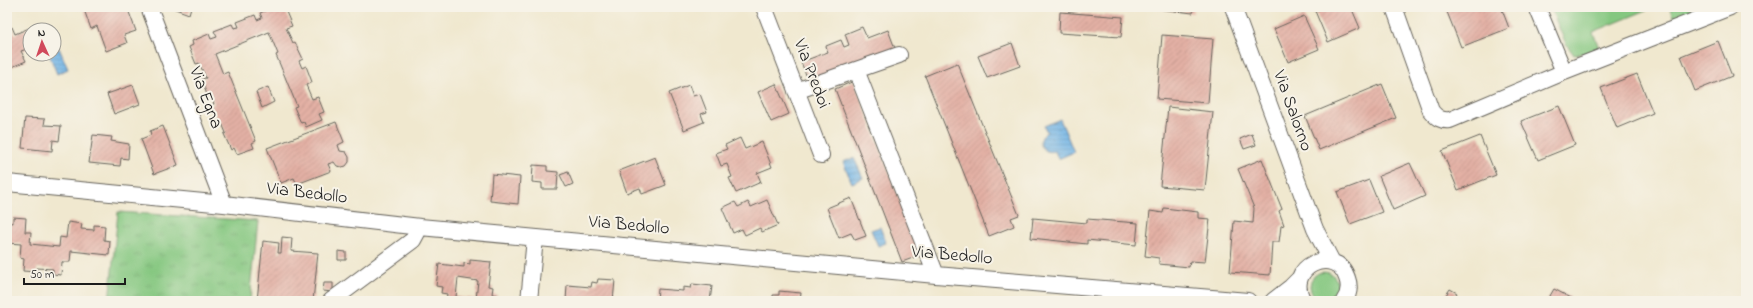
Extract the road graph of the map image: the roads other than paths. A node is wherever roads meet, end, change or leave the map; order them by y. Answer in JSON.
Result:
{"nodes":[{"id":1,"x":149,"y":7,"type":"edge"},
{"id":2,"x":764,"y":7,"type":"edge"},
{"id":3,"x":1233,"y":7,"type":"edge"},
{"id":4,"x":1394,"y":7,"type":"edge"},
{"id":5,"x":1537,"y":7,"type":"edge"},
{"id":6,"x":1730,"y":7,"type":"edge"},
{"id":7,"x":1709,"y":11,"type":"edge"},
{"id":8,"x":899,"y":55,"type":"dead end"},
{"id":9,"x":856,"y":70,"type":"junction"},
{"id":10,"x":1564,"y":72,"type":"junction"},
{"id":11,"x":796,"y":91,"type":"junction"},
{"id":12,"x":821,"y":155,"type":"dead end"},
{"id":13,"x":7,"y":183,"type":"edge"},
{"id":14,"x":224,"y":204,"type":"junction"},
{"id":15,"x":420,"y":227,"type":"junction"},
{"id":16,"x":1315,"y":229,"type":"junction"},
{"id":17,"x":535,"y":238,"type":"junction"},
{"id":18,"x":1332,"y":262,"type":"junction"},
{"id":19,"x":1304,"y":272,"type":"junction"},
{"id":20,"x":936,"y":274,"type":"junction"},
{"id":21,"x":1348,"y":299,"type":"edge"},
{"id":22,"x":331,"y":301,"type":"edge"},
{"id":23,"x":529,"y":301,"type":"edge"},
{"id":24,"x":1248,"y":301,"type":"edge"},
{"id":25,"x":1273,"y":301,"type":"edge"},
{"id":26,"x":1304,"y":301,"type":"edge"}],
"edges":[{"from":1,"to":14,"type":"street","name":"Via Egna"},
{"from":2,"to":11,"type":"street","name":"Via Predoi"},
{"from":3,"to":16,"type":"street","name":"Via Salorno"},
{"from":4,"to":10,"type":"street"},
{"from":5,"to":10,"type":"street"},
{"from":6,"to":7,"type":"street"},
{"from":7,"to":10,"type":"street"},
{"from":8,"to":9,"type":"street"},
{"from":9,"to":11,"type":"street"},
{"from":9,"to":20,"type":"street"},
{"from":11,"to":12,"type":"street","name":"Via Predoi"},
{"from":13,"to":14,"type":"street","name":"Via Bedollo"},
{"from":14,"to":15,"type":"street","name":"Via Bedollo"},
{"from":15,"to":17,"type":"street","name":"Via Bedollo"},
{"from":15,"to":22,"type":"street"},
{"from":16,"to":18,"type":"street","name":"Via Salorno"},
{"from":16,"to":19,"type":"street","name":"Via Salorno"},
{"from":17,"to":20,"type":"street","name":"Via Bedollo"},
{"from":17,"to":23,"type":"street"},
{"from":18,"to":19,"type":"street"},
{"from":18,"to":21,"type":"street"},
{"from":19,"to":25,"type":"street"},
{"from":19,"to":26,"type":"street","name":"Via Salorno"},
{"from":20,"to":24,"type":"street","name":"Via Bedollo"}]}
